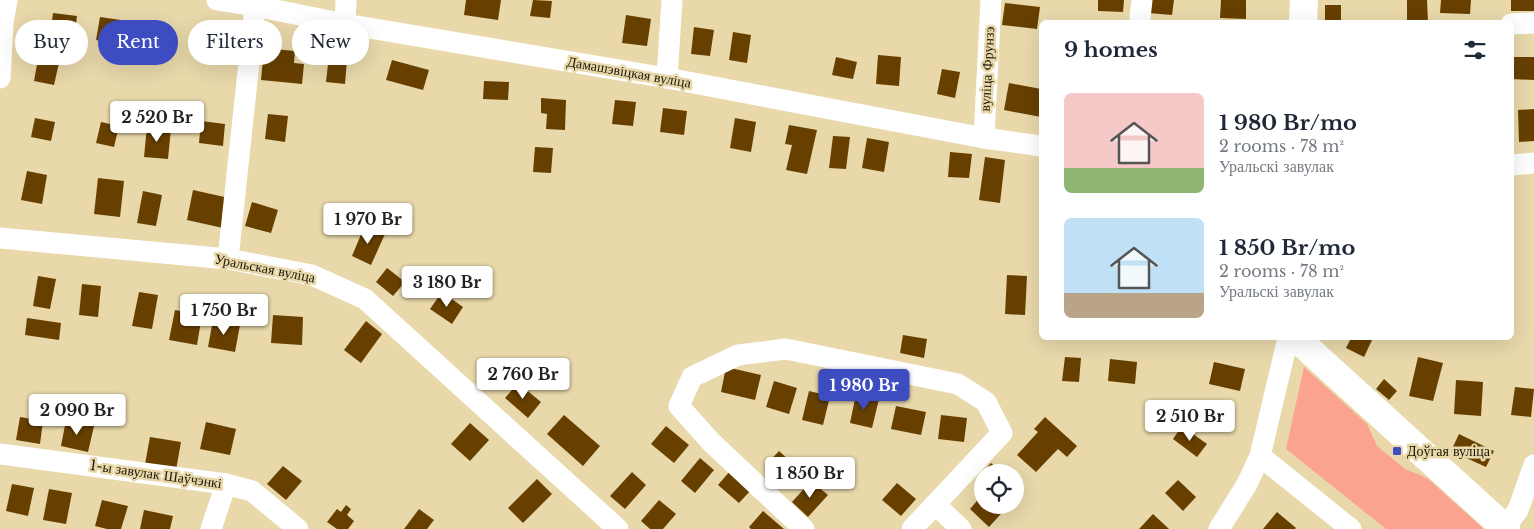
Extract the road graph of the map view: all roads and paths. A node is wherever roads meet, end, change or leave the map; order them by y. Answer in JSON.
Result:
{"nodes":[{"id":1,"x":7,"y":0,"type":"edge"},
{"id":2,"x":217,"y":0,"type":"edge"},
{"id":3,"x":346,"y":0,"type":"edge"},
{"id":4,"x":672,"y":0,"type":"edge"},
{"id":5,"x":991,"y":0,"type":"edge"},
{"id":6,"x":1304,"y":0,"type":"edge"},
{"id":7,"x":256,"y":6,"type":"junction"},
{"id":8,"x":325,"y":20,"type":"edge"},
{"id":9,"x":345,"y":20,"type":"edge"},
{"id":10,"x":1303,"y":20,"type":"edge"},
{"id":11,"x":1514,"y":24,"type":"edge"},
{"id":12,"x":1534,"y":24,"type":"edge"},
{"id":13,"x":369,"y":28,"type":"edge"},
{"id":14,"x":0,"y":78,"type":"edge"},
{"id":15,"x":667,"y":78,"type":"junction"},
{"id":16,"x":984,"y":138,"type":"junction"},
{"id":17,"x":1039,"y":146,"type":"edge"},
{"id":18,"x":1534,"y":163,"type":"edge"},
{"id":19,"x":1514,"y":165,"type":"edge"},
{"id":20,"x":0,"y":238,"type":"edge"},
{"id":21,"x":228,"y":259,"type":"junction"},
{"id":22,"x":1288,"y":340,"type":"edge"},
{"id":23,"x":1298,"y":340,"type":"edge"},
{"id":24,"x":0,"y":454,"type":"edge"},
{"id":25,"x":1260,"y":456,"type":"junction"},
{"id":26,"x":1534,"y":465,"type":"edge"},
{"id":27,"x":226,"y":484,"type":"junction"},
{"id":28,"x":935,"y":504,"type":"junction"},
{"id":29,"x":1506,"y":528,"type":"edge"},
{"id":30,"x":211,"y":529,"type":"edge"},
{"id":31,"x":298,"y":529,"type":"edge"},
{"id":32,"x":618,"y":529,"type":"edge"},
{"id":33,"x":804,"y":529,"type":"edge"},
{"id":34,"x":912,"y":529,"type":"edge"},
{"id":35,"x":961,"y":529,"type":"edge"},
{"id":36,"x":1219,"y":529,"type":"edge"},
{"id":37,"x":1351,"y":529,"type":"edge"}],
"edges":[{"from":1,"to":14,"type":"street"},
{"from":2,"to":7,"type":"street","name":"Дамашэвіцкая вуліца"},
{"from":3,"to":9,"type":"street"},
{"from":4,"to":15,"type":"street"},
{"from":5,"to":16,"type":"street","name":"вуліца Фрунзэ"},
{"from":6,"to":10,"type":"main road"},
{"from":7,"to":8,"type":"street","name":"Дамашэвіцкая вуліца"},
{"from":7,"to":21,"type":"street"},
{"from":11,"to":12,"type":"street"},
{"from":13,"to":15,"type":"street","name":"Дамашэвіцкая вуліца"},
{"from":15,"to":16,"type":"street","name":"Дамашэвіцкая вуліца"},
{"from":16,"to":17,"type":"street","name":"Дамашэвіцкая вуліца"},
{"from":18,"to":19,"type":"street"},
{"from":20,"to":21,"type":"street","name":"Уральская вуліца"},
{"from":21,"to":32,"type":"street","name":"Уральская вуліца"},
{"from":22,"to":25,"type":"street"},
{"from":23,"to":29,"type":"main road"},
{"from":24,"to":27,"type":"street","name":"1-ы завулак Шаўчэнкі"},
{"from":25,"to":36,"type":"street"},
{"from":25,"to":37,"type":"street"},
{"from":26,"to":29,"type":"street"},
{"from":27,"to":30,"type":"street"},
{"from":27,"to":31,"type":"street","name":"1-ы завулак Шаўчэнкі"},
{"from":28,"to":33,"type":"street"},
{"from":28,"to":34,"type":"street"},
{"from":28,"to":35,"type":"street"}]}
